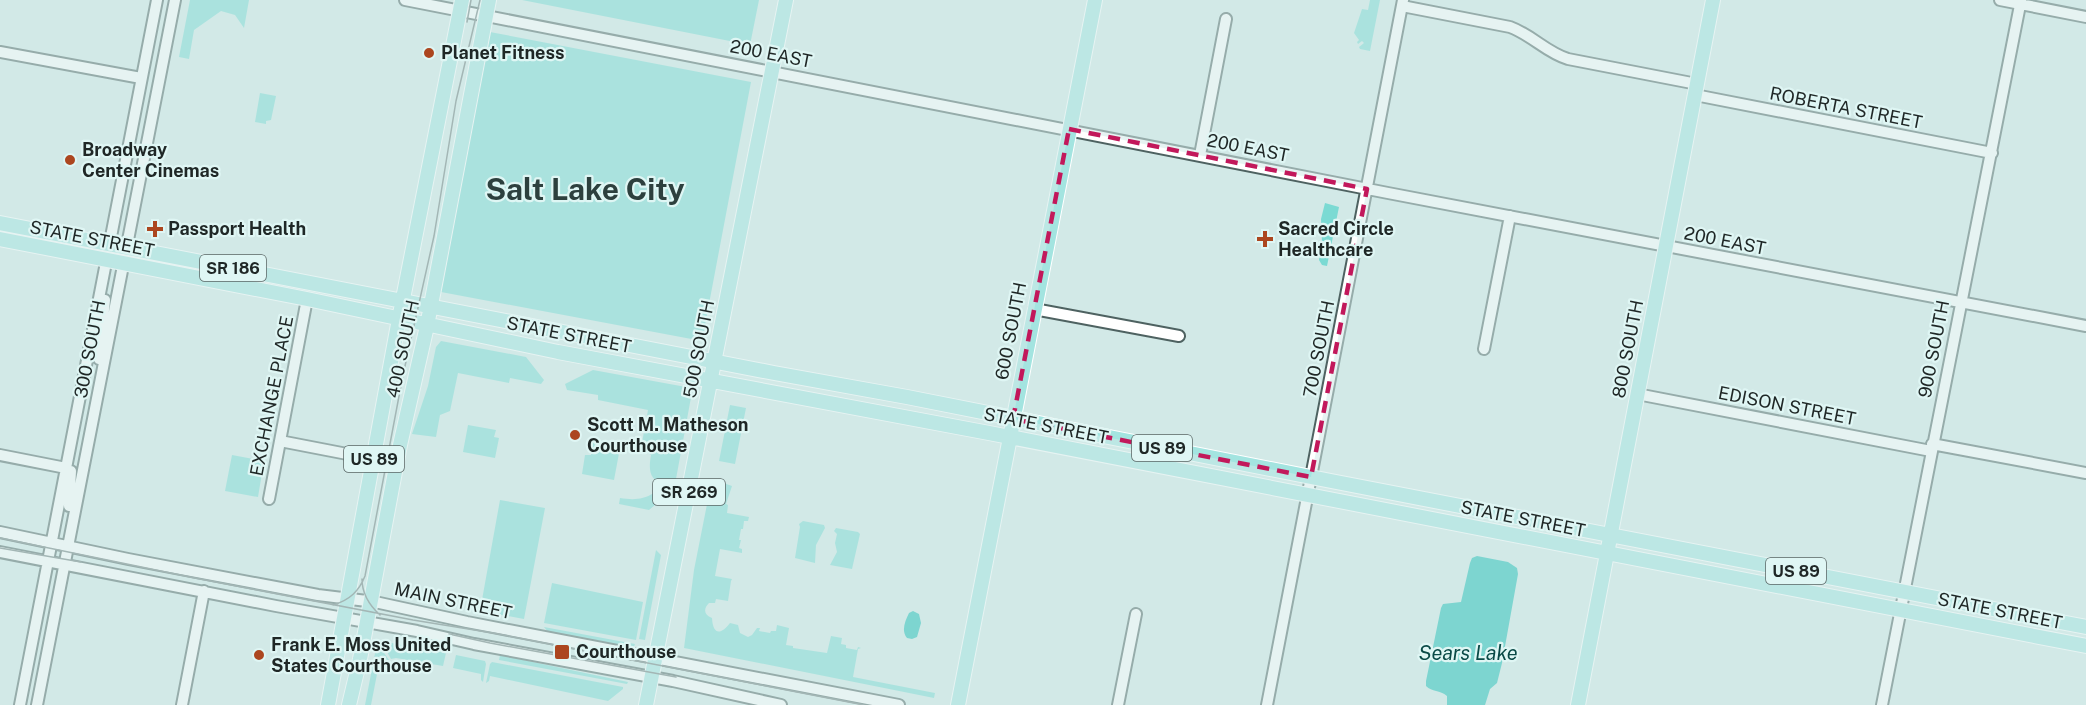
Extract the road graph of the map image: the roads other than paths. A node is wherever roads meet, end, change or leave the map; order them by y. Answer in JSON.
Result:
{"nodes":[{"id":1,"x":157,"y":0,"type":"edge"},
{"id":2,"x":175,"y":0,"type":"edge"},
{"id":3,"x":405,"y":0,"type":"edge"},
{"id":4,"x":489,"y":0,"type":"edge"},
{"id":5,"x":786,"y":0,"type":"edge"},
{"id":6,"x":1095,"y":0,"type":"edge"},
{"id":7,"x":1713,"y":0,"type":"edge"},
{"id":8,"x":2000,"y":0,"type":"edge"},
{"id":9,"x":2020,"y":2,"type":"edge"},
{"id":10,"x":1403,"y":3,"type":"edge"},
{"id":11,"x":461,"y":5,"type":"edge"},
{"id":12,"x":486,"y":16,"type":"junction"},
{"id":13,"x":2086,"y":17,"type":"edge"},
{"id":14,"x":1226,"y":19,"type":"dead end"},
{"id":15,"x":0,"y":52,"type":"edge"},
{"id":16,"x":772,"y":71,"type":"junction"},
{"id":17,"x":141,"y":78,"type":"junction"},
{"id":18,"x":1696,"y":90,"type":"junction"},
{"id":19,"x":134,"y":117,"type":"junction"},
{"id":20,"x":151,"y":118,"type":"junction"},
{"id":21,"x":1069,"y":129,"type":"junction"},
{"id":22,"x":1992,"y":153,"type":"junction"},
{"id":23,"x":1200,"y":155,"type":"junction"},
{"id":24,"x":1367,"y":189,"type":"junction"},
{"id":25,"x":1510,"y":216,"type":"junction"},
{"id":26,"x":0,"y":223,"type":"edge"},
{"id":27,"x":0,"y":239,"type":"edge"},
{"id":28,"x":109,"y":244,"type":"junction"},
{"id":29,"x":1666,"y":246,"type":"junction"},
{"id":30,"x":127,"y":247,"type":"junction"},
{"id":31,"x":114,"y":262,"type":"junction"},
{"id":32,"x":307,"y":299,"type":"junction"},
{"id":33,"x":403,"y":301,"type":"junction"},
{"id":34,"x":1960,"y":303,"type":"junction"},
{"id":35,"x":430,"y":306,"type":"junction"},
{"id":36,"x":1034,"y":309,"type":"junction"},
{"id":37,"x":399,"y":320,"type":"junction"},
{"id":38,"x":427,"y":326,"type":"junction"},
{"id":39,"x":2086,"y":327,"type":"edge"},
{"id":40,"x":1179,"y":336,"type":"dead end"},
{"id":41,"x":1484,"y":349,"type":"dead end"},
{"id":42,"x":714,"y":361,"type":"junction"},
{"id":43,"x":710,"y":382,"type":"junction"},
{"id":44,"x":1637,"y":394,"type":"junction"},
{"id":45,"x":77,"y":414,"type":"junction"},
{"id":46,"x":93,"y":417,"type":"junction"},
{"id":47,"x":1013,"y":419,"type":"junction"},
{"id":48,"x":74,"y":431,"type":"junction"},
{"id":49,"x":1010,"y":437,"type":"junction"},
{"id":50,"x":280,"y":441,"type":"junction"},
{"id":51,"x":1932,"y":447,"type":"junction"},
{"id":52,"x":0,"y":455,"type":"edge"},
{"id":53,"x":373,"y":459,"type":"junction"},
{"id":54,"x":66,"y":468,"type":"junction"},
{"id":55,"x":2086,"y":473,"type":"edge"},
{"id":56,"x":1311,"y":477,"type":"junction"},
{"id":57,"x":1308,"y":495,"type":"junction"},
{"id":58,"x":269,"y":499,"type":"dead end"},
{"id":59,"x":0,"y":532,"type":"edge"},
{"id":60,"x":1610,"y":535,"type":"junction"},
{"id":61,"x":61,"y":544,"type":"junction"},
{"id":62,"x":0,"y":552,"type":"edge"},
{"id":63,"x":1607,"y":554,"type":"junction"},
{"id":64,"x":57,"y":562,"type":"junction"},
{"id":65,"x":204,"y":591,"type":"junction"},
{"id":66,"x":1904,"y":592,"type":"junction"},
{"id":67,"x":347,"y":598,"type":"junction"},
{"id":68,"x":370,"y":601,"type":"junction"},
{"id":69,"x":1900,"y":610,"type":"junction"},
{"id":70,"x":1136,"y":614,"type":"dead end"},
{"id":71,"x":343,"y":618,"type":"junction"},
{"id":72,"x":367,"y":622,"type":"junction"},
{"id":73,"x":2086,"y":627,"type":"edge"},
{"id":74,"x":2086,"y":646,"type":"edge"},
{"id":75,"x":655,"y":658,"type":"junction"},
{"id":76,"x":652,"y":678,"type":"junction"},
{"id":77,"x":20,"y":705,"type":"edge"},
{"id":78,"x":37,"y":705,"type":"edge"},
{"id":79,"x":182,"y":705,"type":"edge"},
{"id":80,"x":328,"y":705,"type":"edge"},
{"id":81,"x":349,"y":705,"type":"edge"},
{"id":82,"x":646,"y":705,"type":"edge"},
{"id":83,"x":781,"y":705,"type":"edge"},
{"id":84,"x":899,"y":705,"type":"edge"},
{"id":85,"x":957,"y":705,"type":"edge"},
{"id":86,"x":1118,"y":705,"type":"edge"},
{"id":87,"x":1266,"y":705,"type":"edge"},
{"id":88,"x":1578,"y":705,"type":"edge"},
{"id":89,"x":1882,"y":705,"type":"edge"}],
"edges":[{"from":1,"to":17,"type":"street"},
{"from":2,"to":20,"type":"street","name":"300 SOUTH"},
{"from":3,"to":11,"type":"street","name":"200 EAST"},
{"from":4,"to":12,"type":"main road","name":"400 SOUTH"},
{"from":5,"to":16,"type":"main road","name":"500 SOUTH"},
{"from":6,"to":21,"type":"main road","name":"600 SOUTH"},
{"from":7,"to":18,"type":"main road","name":"800 SOUTH"},
{"from":8,"to":9,"type":"street"},
{"from":9,"to":13,"type":"street"},
{"from":9,"to":22,"type":"street","name":"900 SOUTH"},
{"from":10,"to":18,"type":"street","name":"ROBERTA STREET"},
{"from":10,"to":24,"type":"street","name":"700 SOUTH"},
{"from":11,"to":12,"type":"street","name":"200 EAST"},
{"from":11,"to":33,"type":"main road","name":"400 SOUTH"},
{"from":12,"to":16,"type":"street","name":"200 EAST"},
{"from":12,"to":35,"type":"main road","name":"400 SOUTH"},
{"from":14,"to":23,"type":"street"},
{"from":15,"to":17,"type":"street"},
{"from":16,"to":21,"type":"street","name":"200 EAST"},
{"from":16,"to":42,"type":"main road","name":"500 SOUTH"},
{"from":17,"to":19,"type":"street"},
{"from":18,"to":22,"type":"street","name":"ROBERTA STREET"},
{"from":18,"to":29,"type":"main road","name":"800 SOUTH"},
{"from":19,"to":20,"type":"street"},
{"from":19,"to":28,"type":"street"},
{"from":20,"to":30,"type":"street","name":"300 SOUTH"},
{"from":21,"to":23,"type":"street","name":"200 EAST"},
{"from":21,"to":36,"type":"main road","name":"600 SOUTH"},
{"from":22,"to":34,"type":"street","name":"900 SOUTH"},
{"from":23,"to":24,"type":"street","name":"200 EAST"},
{"from":24,"to":25,"type":"street","name":"200 EAST"},
{"from":24,"to":56,"type":"street","name":"700 SOUTH"},
{"from":25,"to":29,"type":"street","name":"200 EAST"},
{"from":25,"to":41,"type":"street"},
{"from":26,"to":28,"type":"main road","name":"STATE STREET","number":"SR 186"},
{"from":27,"to":31,"type":"main road","name":"STATE STREET","number":"SR 186"},
{"from":28,"to":30,"type":"main road","name":"STATE STREET","number":"SR 186"},
{"from":28,"to":31,"type":"street"},
{"from":29,"to":34,"type":"street","name":"200 EAST"},
{"from":29,"to":44,"type":"main road","name":"800 SOUTH"},
{"from":30,"to":31,"type":"street","name":"300 SOUTH"},
{"from":30,"to":33,"type":"main road","name":"STATE STREET","number":"SR 186"},
{"from":31,"to":32,"type":"main road","name":"STATE STREET","number":"SR 186"},
{"from":31,"to":45,"type":"street","name":"300 SOUTH"},
{"from":31,"to":46,"type":"street","name":"300 SOUTH"},
{"from":32,"to":37,"type":"main road","name":"STATE STREET","number":"SR 186"},
{"from":32,"to":50,"type":"street","name":"EXCHANGE PLACE"},
{"from":33,"to":35,"type":"main road","name":"STATE STREET","number":"US 89"},
{"from":33,"to":37,"type":"main road","name":"400 SOUTH","number":"US 89"},
{"from":34,"to":39,"type":"street","name":"200 EAST"},
{"from":34,"to":51,"type":"street","name":"900 SOUTH"},
{"from":35,"to":38,"type":"main road","name":"400 SOUTH"},
{"from":35,"to":42,"type":"main road","name":"STATE STREET","number":"US 89"},
{"from":36,"to":40,"type":"street"},
{"from":36,"to":47,"type":"main road","name":"600 SOUTH"},
{"from":37,"to":38,"type":"main road","name":"STATE STREET","number":"SR 186"},
{"from":37,"to":53,"type":"main road","name":"400 SOUTH","number":"US 89"},
{"from":38,"to":43,"type":"main road","name":"STATE STREET","number":"US 89"},
{"from":38,"to":68,"type":"main road","name":"400 SOUTH","number":"US 89"},
{"from":42,"to":43,"type":"main road","name":"500 SOUTH","number":"SR 269"},
{"from":42,"to":47,"type":"main road","name":"STATE STREET","number":"US 89"},
{"from":43,"to":49,"type":"main road","name":"STATE STREET","number":"US 89"},
{"from":43,"to":75,"type":"main road","name":"500 SOUTH","number":"SR 269"},
{"from":44,"to":51,"type":"street","name":"EDISON STREET"},
{"from":44,"to":60,"type":"main road","name":"800 SOUTH"},
{"from":45,"to":46,"type":"street"},
{"from":45,"to":48,"type":"street","name":"300 SOUTH"},
{"from":46,"to":61,"type":"street","name":"300 SOUTH"},
{"from":47,"to":49,"type":"main road","name":"600 SOUTH"},
{"from":47,"to":56,"type":"main road","name":"STATE STREET","number":"US 89"},
{"from":48,"to":54,"type":"street","name":"300 SOUTH"},
{"from":48,"to":61,"type":"street"},
{"from":49,"to":57,"type":"main road","name":"STATE STREET","number":"US 89"},
{"from":49,"to":85,"type":"main road","name":"600 SOUTH"},
{"from":50,"to":53,"type":"street"},
{"from":50,"to":58,"type":"street","name":"EXCHANGE PLACE"},
{"from":51,"to":55,"type":"street","name":"EDISON STREET"},
{"from":51,"to":66,"type":"street","name":"900 SOUTH"},
{"from":52,"to":54,"type":"street"},
{"from":53,"to":67,"type":"main road","name":"400 SOUTH","number":"US 89"},
{"from":54,"to":61,"type":"street","name":"300 SOUTH"},
{"from":56,"to":57,"type":"street","name":"700 SOUTH"},
{"from":56,"to":60,"type":"main road","name":"STATE STREET","number":"US 89"},
{"from":57,"to":63,"type":"main road","name":"STATE STREET","number":"US 89"},
{"from":57,"to":87,"type":"street","name":"700 SOUTH"},
{"from":59,"to":61,"type":"street","name":"MAIN STREET"},
{"from":60,"to":63,"type":"main road","name":"800 SOUTH"},
{"from":60,"to":66,"type":"main road","name":"STATE STREET","number":"US 89"},
{"from":61,"to":64,"type":"street","name":"300 SOUTH"},
{"from":61,"to":64,"type":"street","name":"300 SOUTH"},
{"from":61,"to":67,"type":"street","name":"MAIN STREET"},
{"from":62,"to":64,"type":"street","name":"MAIN STREET"},
{"from":63,"to":69,"type":"main road","name":"STATE STREET","number":"US 89"},
{"from":63,"to":88,"type":"main road","name":"800 SOUTH"},
{"from":64,"to":65,"type":"street","name":"MAIN STREET"},
{"from":64,"to":77,"type":"street","name":"300 SOUTH"},
{"from":64,"to":78,"type":"street","name":"300 SOUTH"},
{"from":65,"to":71,"type":"street","name":"MAIN STREET"},
{"from":65,"to":79,"type":"street"},
{"from":66,"to":69,"type":"street","name":"900 SOUTH"},
{"from":66,"to":73,"type":"main road","name":"STATE STREET","number":"US 89"},
{"from":67,"to":68,"type":"street","name":"MAIN STREET"},
{"from":67,"to":71,"type":"main road","name":"400 SOUTH","number":"US 89"},
{"from":68,"to":72,"type":"main road","name":"400 SOUTH","number":"US 89"},
{"from":68,"to":75,"type":"street","name":"MAIN STREET"},
{"from":69,"to":74,"type":"main road","name":"STATE STREET","number":"US 89"},
{"from":69,"to":89,"type":"street","name":"900 SOUTH"},
{"from":70,"to":86,"type":"street"},
{"from":71,"to":72,"type":"street","name":"MAIN STREET"},
{"from":71,"to":80,"type":"main road","name":"400 SOUTH","number":"US 89"},
{"from":72,"to":76,"type":"street","name":"MAIN STREET"},
{"from":72,"to":81,"type":"main road","name":"400 SOUTH","number":"US 89"},
{"from":75,"to":76,"type":"main road","name":"500 SOUTH","number":"SR 269"},
{"from":75,"to":84,"type":"street","name":"MAIN STREET"},
{"from":76,"to":82,"type":"main road","name":"500 SOUTH","number":"SR 269"},
{"from":76,"to":83,"type":"street","name":"MAIN STREET"}]}
